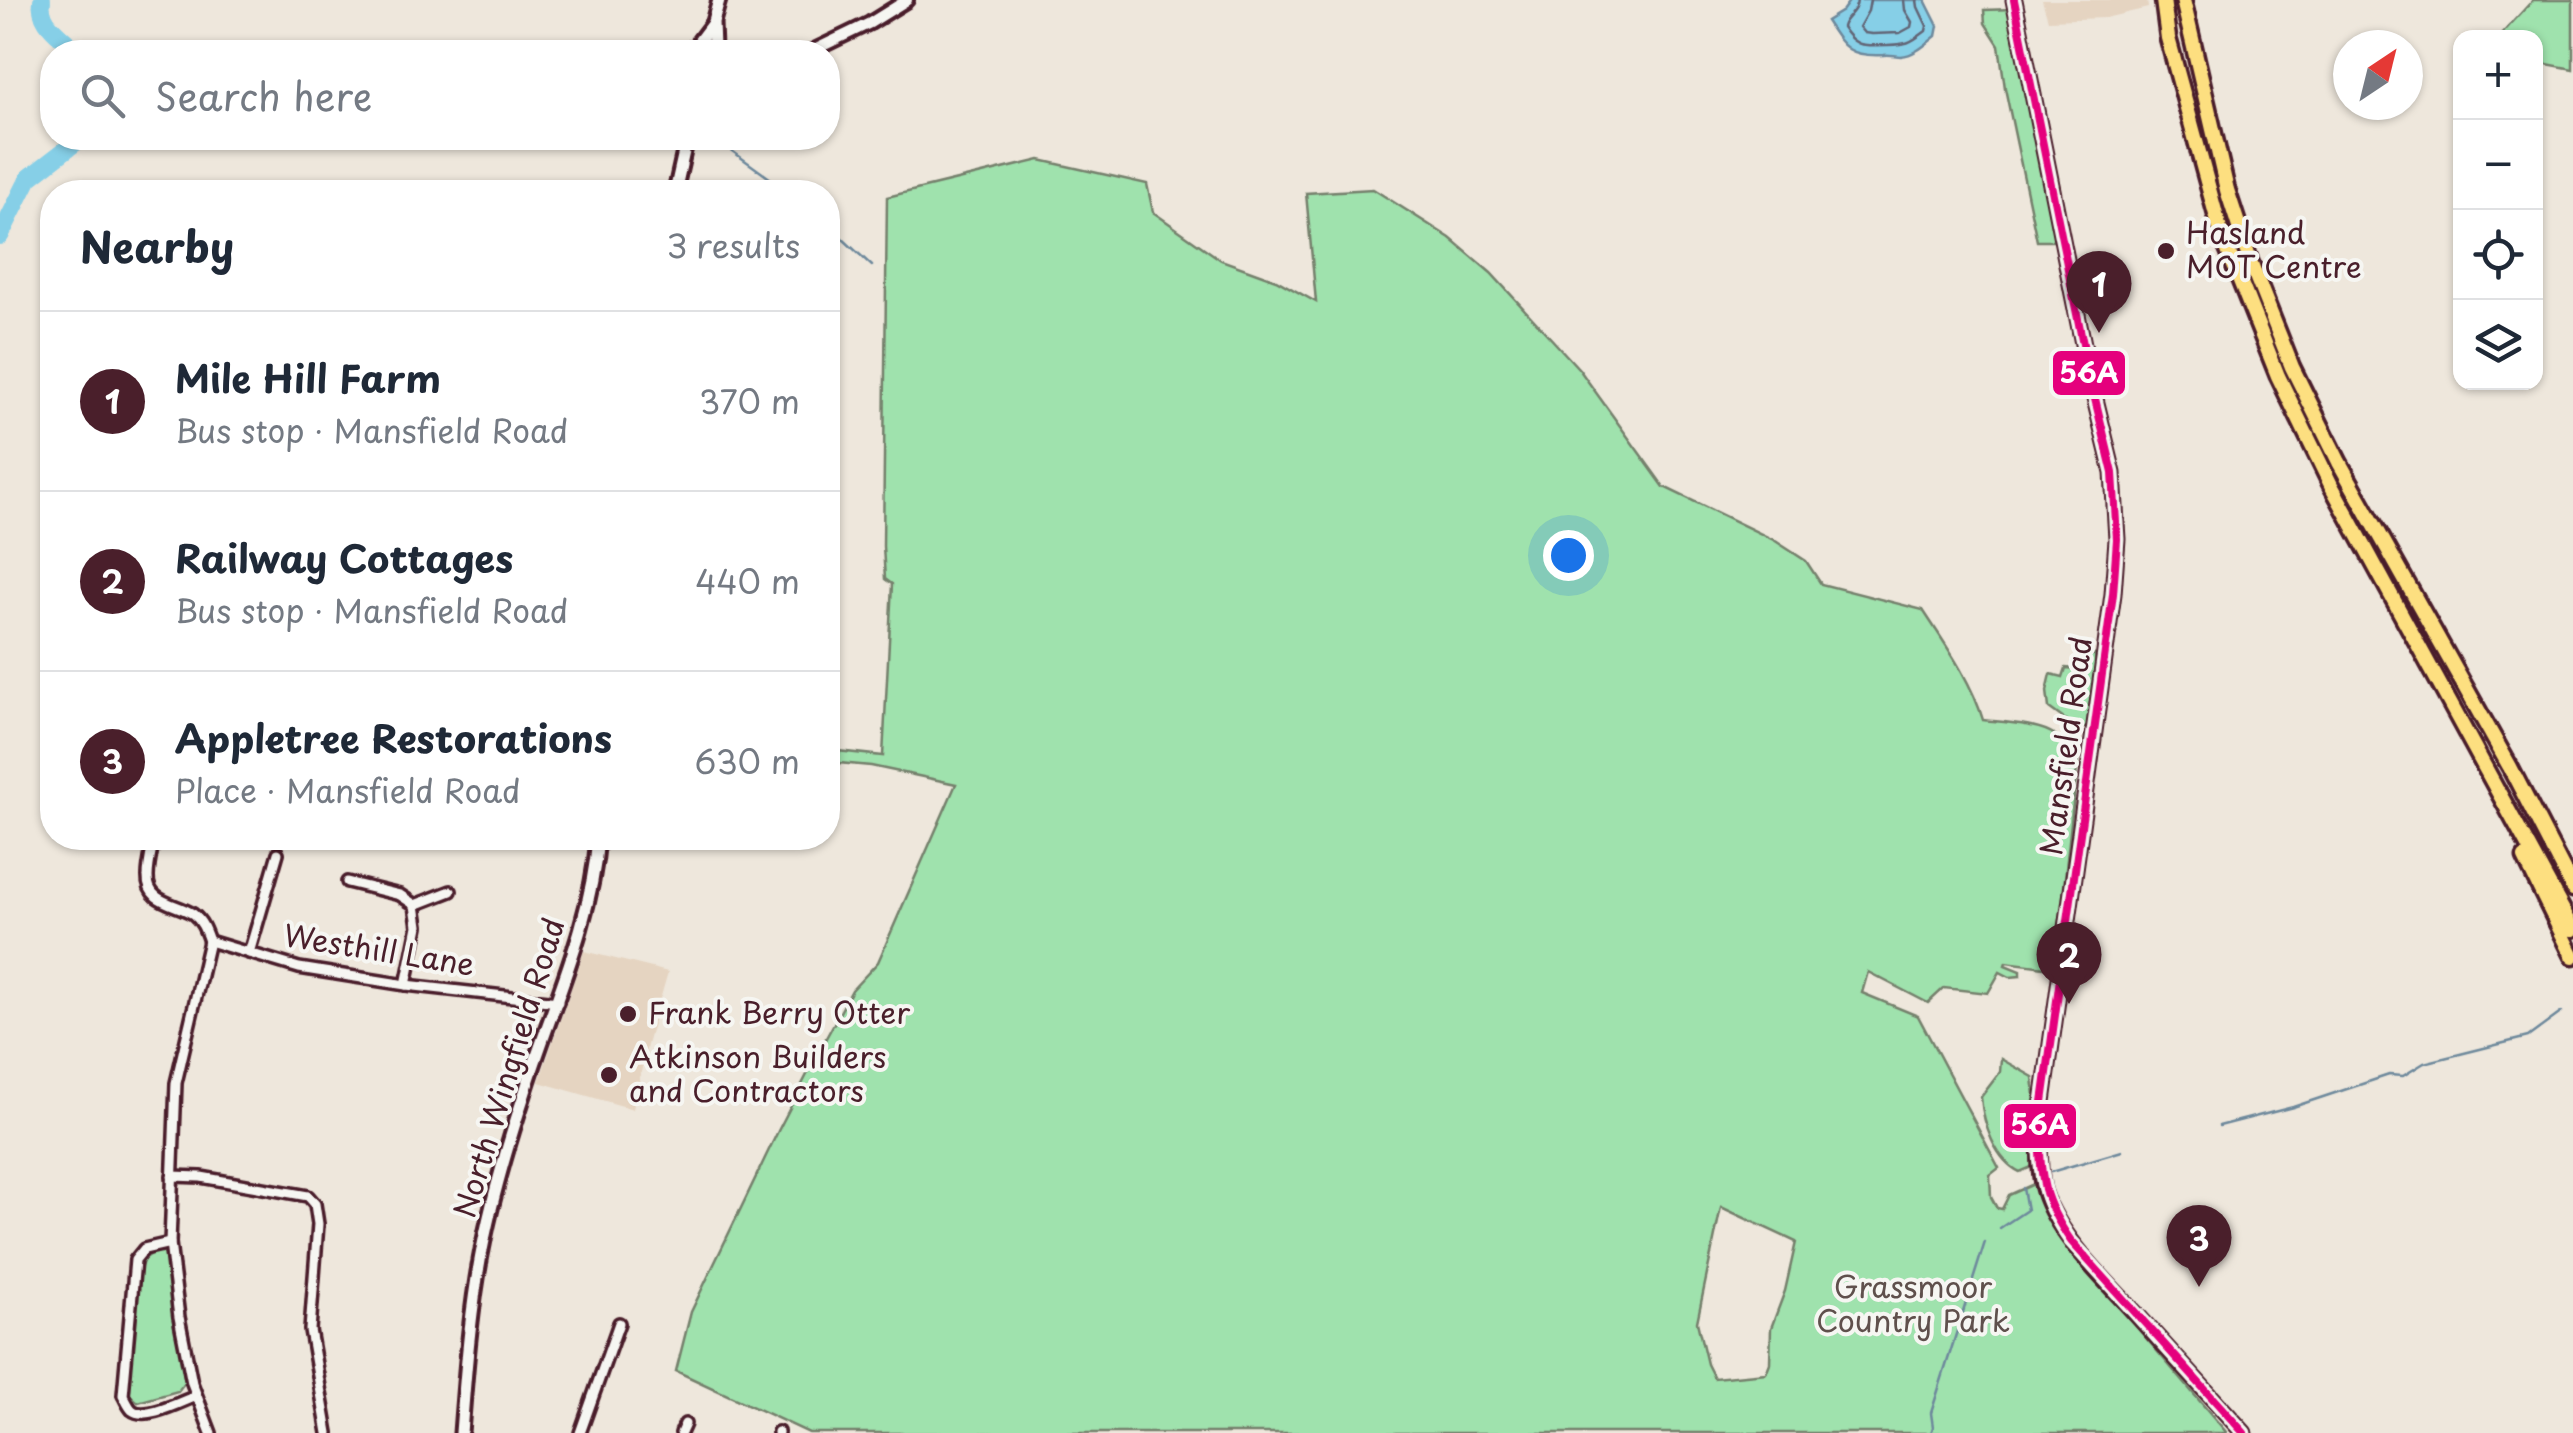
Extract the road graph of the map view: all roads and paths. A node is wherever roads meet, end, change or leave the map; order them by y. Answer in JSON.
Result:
{"nodes":[{"id":1,"x":719,"y":0,"type":"edge"},
{"id":2,"x":906,"y":0,"type":"edge"},
{"id":3,"x":2014,"y":0,"type":"edge"},
{"id":4,"x":2163,"y":0,"type":"edge"},
{"id":5,"x":2183,"y":0,"type":"edge"},
{"id":6,"x":714,"y":22,"type":"junction"},
{"id":7,"x":700,"y":40,"type":"edge"},
{"id":8,"x":715,"y":40,"type":"edge"},
{"id":9,"x":835,"y":40,"type":"edge"},
{"id":10,"x":684,"y":150,"type":"edge"},
{"id":11,"x":677,"y":180,"type":"edge"},
{"id":12,"x":2516,"y":826,"type":"junction"},
{"id":13,"x":152,"y":850,"type":"edge"},
{"id":14,"x":597,"y":850,"type":"edge"},
{"id":15,"x":278,"y":852,"type":"dead end"},
{"id":16,"x":348,"y":882,"type":"dead end"},
{"id":17,"x":2573,"y":890,"type":"edge"},
{"id":18,"x":451,"y":891,"type":"dead end"},
{"id":19,"x":414,"y":905,"type":"junction"},
{"id":20,"x":2573,"y":928,"type":"edge"},
{"id":21,"x":209,"y":941,"type":"junction"},
{"id":22,"x":250,"y":953,"type":"junction"},
{"id":23,"x":2573,"y":956,"type":"edge"},
{"id":24,"x":406,"y":985,"type":"junction"},
{"id":25,"x":558,"y":1002,"type":"junction"},
{"id":26,"x":172,"y":1176,"type":"junction"},
{"id":27,"x":170,"y":1243,"type":"junction"},
{"id":28,"x":620,"y":1322,"type":"dead end"},
{"id":29,"x":196,"y":1396,"type":"junction"},
{"id":30,"x":211,"y":1433,"type":"edge"},
{"id":31,"x":328,"y":1433,"type":"edge"},
{"id":32,"x":461,"y":1433,"type":"edge"},
{"id":33,"x":580,"y":1433,"type":"edge"},
{"id":34,"x":2244,"y":1433,"type":"edge"}],
"edges":[{"from":1,"to":6,"type":"main road"},
{"from":2,"to":9,"type":"street"},
{"from":3,"to":34,"type":"main road","name":"Mansfield Road"},
{"from":4,"to":12,"type":"highway"},
{"from":5,"to":17,"type":"highway"},
{"from":6,"to":7,"type":"main road"},
{"from":6,"to":8,"type":"main road"},
{"from":10,"to":11,"type":"main road"},
{"from":12,"to":20,"type":"highway"},
{"from":12,"to":23,"type":"highway"},
{"from":13,"to":21,"type":"street","name":"Westhill Lane"},
{"from":14,"to":25,"type":"main road","name":"North Wingfield Road"},
{"from":15,"to":22,"type":"street"},
{"from":16,"to":19,"type":"street"},
{"from":18,"to":19,"type":"street"},
{"from":19,"to":24,"type":"street"},
{"from":21,"to":22,"type":"street","name":"Westhill Lane"},
{"from":21,"to":26,"type":"street"},
{"from":22,"to":24,"type":"street","name":"Westhill Lane"},
{"from":24,"to":25,"type":"street","name":"Westhill Lane"},
{"from":25,"to":32,"type":"main road","name":"North Wingfield Road"},
{"from":26,"to":27,"type":"street"},
{"from":26,"to":31,"type":"street"},
{"from":27,"to":29,"type":"street"},
{"from":27,"to":29,"type":"street"},
{"from":28,"to":33,"type":"street"},
{"from":29,"to":30,"type":"street"}]}
